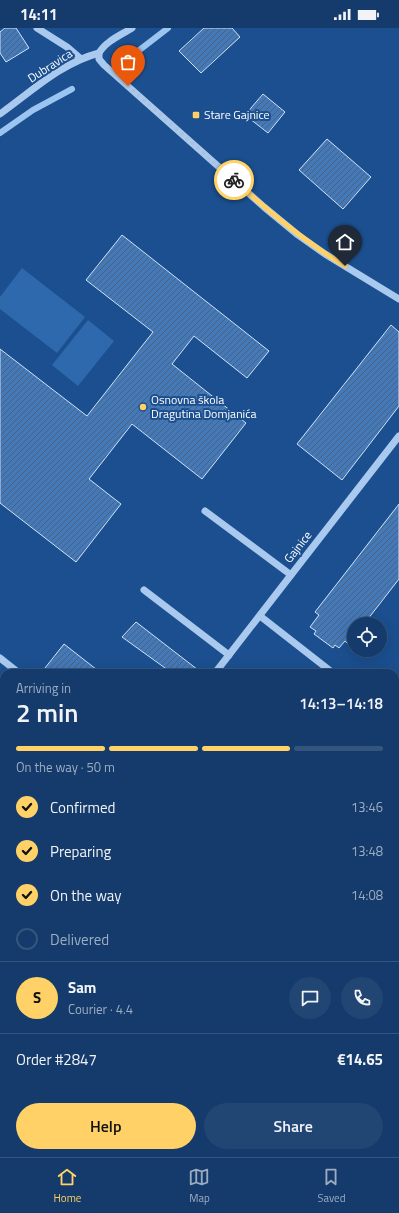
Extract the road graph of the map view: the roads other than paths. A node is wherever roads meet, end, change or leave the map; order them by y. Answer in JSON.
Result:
{"nodes":[{"id":1,"x":37,"y":28,"type":"edge"},
{"id":2,"x":132,"y":28,"type":"edge"},
{"id":3,"x":99,"y":53,"type":"junction"},
{"id":4,"x":81,"y":59,"type":"junction"},
{"id":5,"x":0,"y":114,"type":"edge"},
{"id":6,"x":399,"y":300,"type":"edge"},
{"id":7,"x":399,"y":437,"type":"edge"},
{"id":8,"x":205,"y":511,"type":"dead end"},
{"id":9,"x":291,"y":575,"type":"junction"},
{"id":10,"x":144,"y":590,"type":"dead end"},
{"id":11,"x":260,"y":616,"type":"junction"},
{"id":12,"x":229,"y":655,"type":"junction"},
{"id":13,"x":0,"y":658,"type":"edge"},
{"id":14,"x":14,"y":669,"type":"edge"},
{"id":15,"x":219,"y":669,"type":"edge"},
{"id":16,"x":328,"y":669,"type":"edge"}],
"edges":[{"from":1,"to":4,"type":"street"},
{"from":2,"to":3,"type":"street","name":"Dubravica"},
{"from":3,"to":4,"type":"street","name":"Dubravica"},
{"from":3,"to":6,"type":"street"},
{"from":4,"to":5,"type":"street","name":"Dubravica"},
{"from":7,"to":9,"type":"street","name":"Gajnice"},
{"from":8,"to":9,"type":"street"},
{"from":9,"to":11,"type":"street","name":"Gajnice"},
{"from":10,"to":12,"type":"street"},
{"from":11,"to":12,"type":"street","name":"Gajnice"},
{"from":11,"to":16,"type":"street"},
{"from":12,"to":15,"type":"street","name":"Gajnice"},
{"from":13,"to":14,"type":"street"}]}
